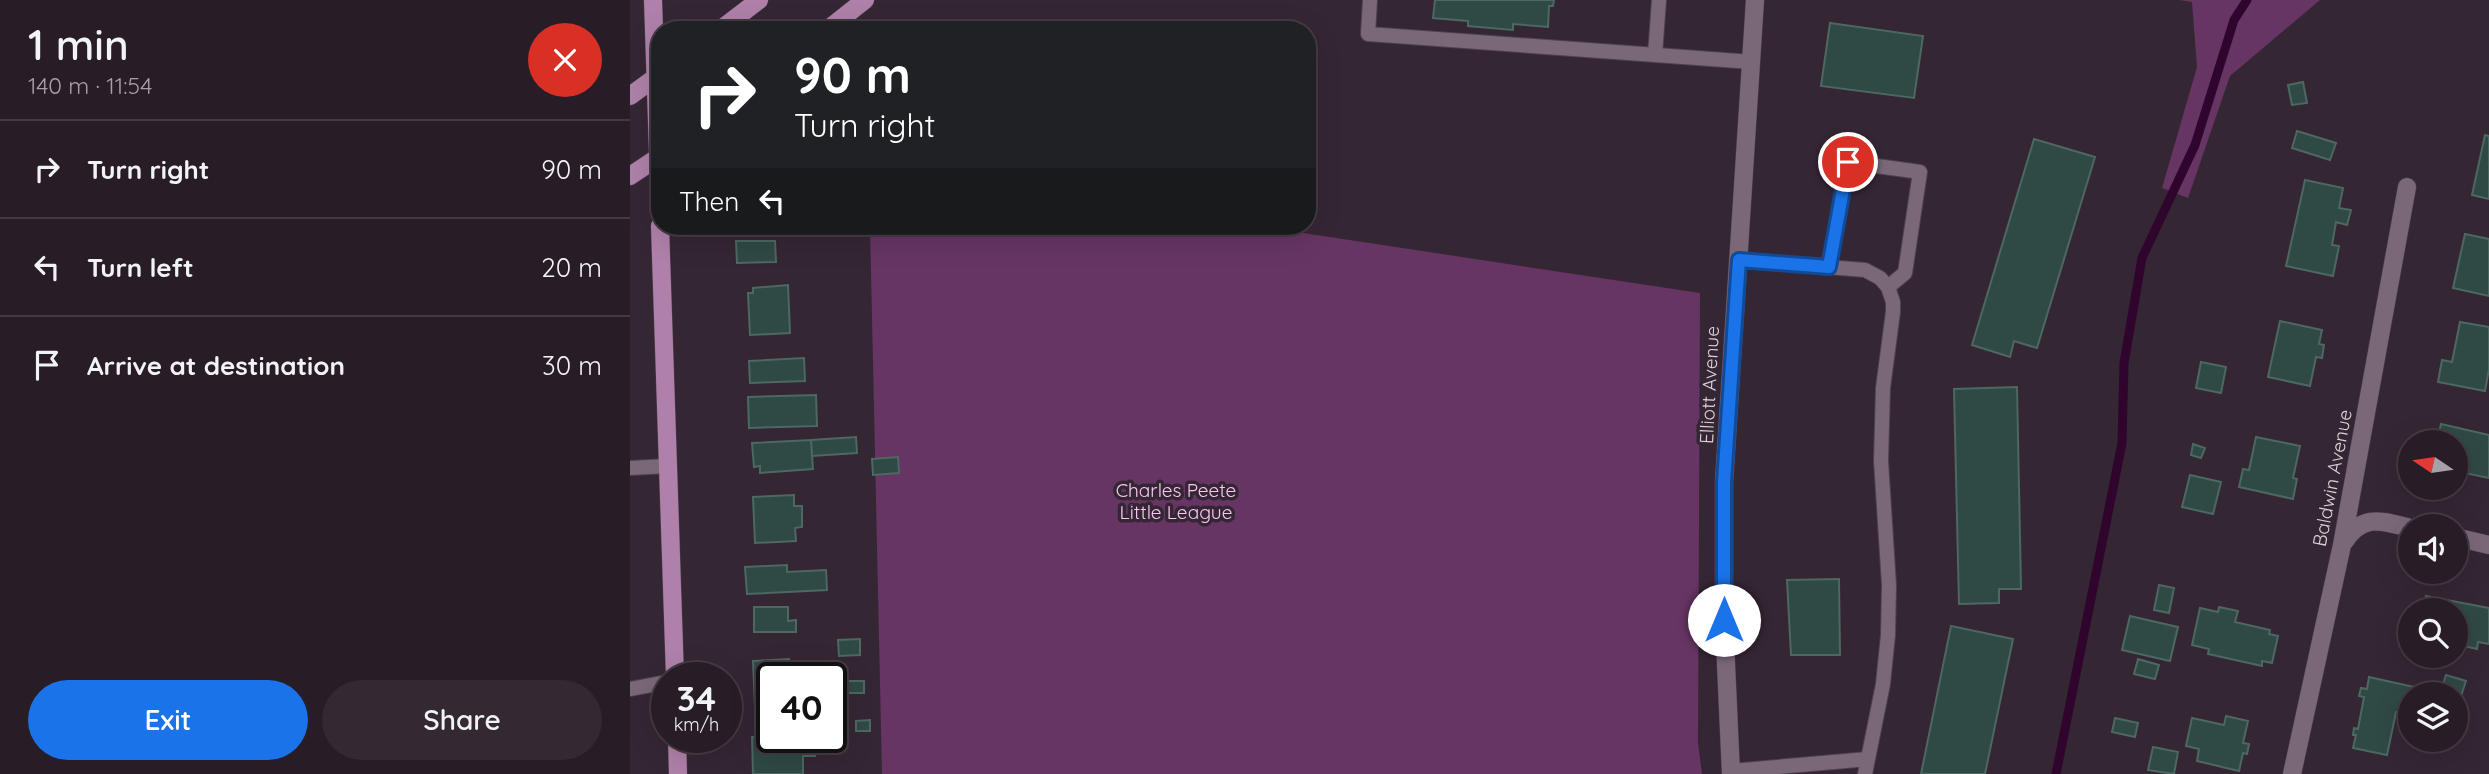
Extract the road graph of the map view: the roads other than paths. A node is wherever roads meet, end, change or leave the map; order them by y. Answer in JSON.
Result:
{"nodes":[{"id":1,"x":653,"y":0,"type":"edge"},
{"id":2,"x":759,"y":0,"type":"edge"},
{"id":3,"x":865,"y":0,"type":"edge"},
{"id":4,"x":1370,"y":0,"type":"edge"},
{"id":5,"x":1659,"y":0,"type":"edge"},
{"id":6,"x":1755,"y":0,"type":"edge"},
{"id":7,"x":654,"y":21,"type":"edge"},
{"id":8,"x":732,"y":21,"type":"edge"},
{"id":9,"x":838,"y":21,"type":"edge"},
{"id":10,"x":1655,"y":55,"type":"junction"},
{"id":11,"x":1752,"y":62,"type":"junction"},
{"id":12,"x":651,"y":81,"type":"edge"},
{"id":13,"x":630,"y":96,"type":"edge"},
{"id":14,"x":651,"y":162,"type":"edge"},
{"id":15,"x":630,"y":176,"type":"edge"},
{"id":16,"x":2407,"y":187,"type":"dead end"},
{"id":17,"x":660,"y":235,"type":"edge"},
{"id":18,"x":1739,"y":260,"type":"junction"},
{"id":19,"x":1829,"y":267,"type":"junction"},
{"id":20,"x":1888,"y":287,"type":"junction"},
{"id":21,"x":668,"y":466,"type":"junction"},
{"id":22,"x":630,"y":468,"type":"edge"},
{"id":23,"x":2398,"y":525,"type":"edge"},
{"id":24,"x":2468,"y":540,"type":"edge"},
{"id":25,"x":2342,"y":545,"type":"junction"},
{"id":26,"x":2489,"y":545,"type":"edge"},
{"id":27,"x":675,"y":662,"type":"edge"},
{"id":28,"x":651,"y":685,"type":"edge"},
{"id":29,"x":630,"y":689,"type":"edge"},
{"id":30,"x":677,"y":753,"type":"edge"},
{"id":31,"x":1868,"y":759,"type":"junction"},
{"id":32,"x":1731,"y":772,"type":"edge"},
{"id":33,"x":678,"y":774,"type":"edge"},
{"id":34,"x":1865,"y":774,"type":"edge"},
{"id":35,"x":2292,"y":774,"type":"edge"}],
"edges":[{"from":1,"to":7,"type":"main road"},
{"from":2,"to":8,"type":"main road"},
{"from":3,"to":9,"type":"main road"},
{"from":4,"to":10,"type":"lane"},
{"from":5,"to":10,"type":"lane"},
{"from":6,"to":11,"type":"street","name":"Elliott Avenue"},
{"from":10,"to":11,"type":"lane"},
{"from":11,"to":18,"type":"street","name":"Elliott Avenue"},
{"from":12,"to":13,"type":"main road"},
{"from":14,"to":15,"type":"main road"},
{"from":16,"to":25,"type":"street","name":"Baldwin Avenue"},
{"from":17,"to":21,"type":"main road"},
{"from":18,"to":19,"type":"lane"},
{"from":18,"to":32,"type":"street","name":"Elliott Avenue"},
{"from":19,"to":20,"type":"lane"},
{"from":19,"to":20,"type":"lane"},
{"from":20,"to":31,"type":"lane"},
{"from":21,"to":22,"type":"lane"},
{"from":21,"to":27,"type":"main road"},
{"from":23,"to":25,"type":"street"},
{"from":24,"to":26,"type":"street"},
{"from":25,"to":35,"type":"street","name":"Baldwin Avenue"},
{"from":28,"to":29,"type":"lane"},
{"from":30,"to":33,"type":"main road"},
{"from":31,"to":32,"type":"lane"},
{"from":31,"to":34,"type":"lane"}]}
